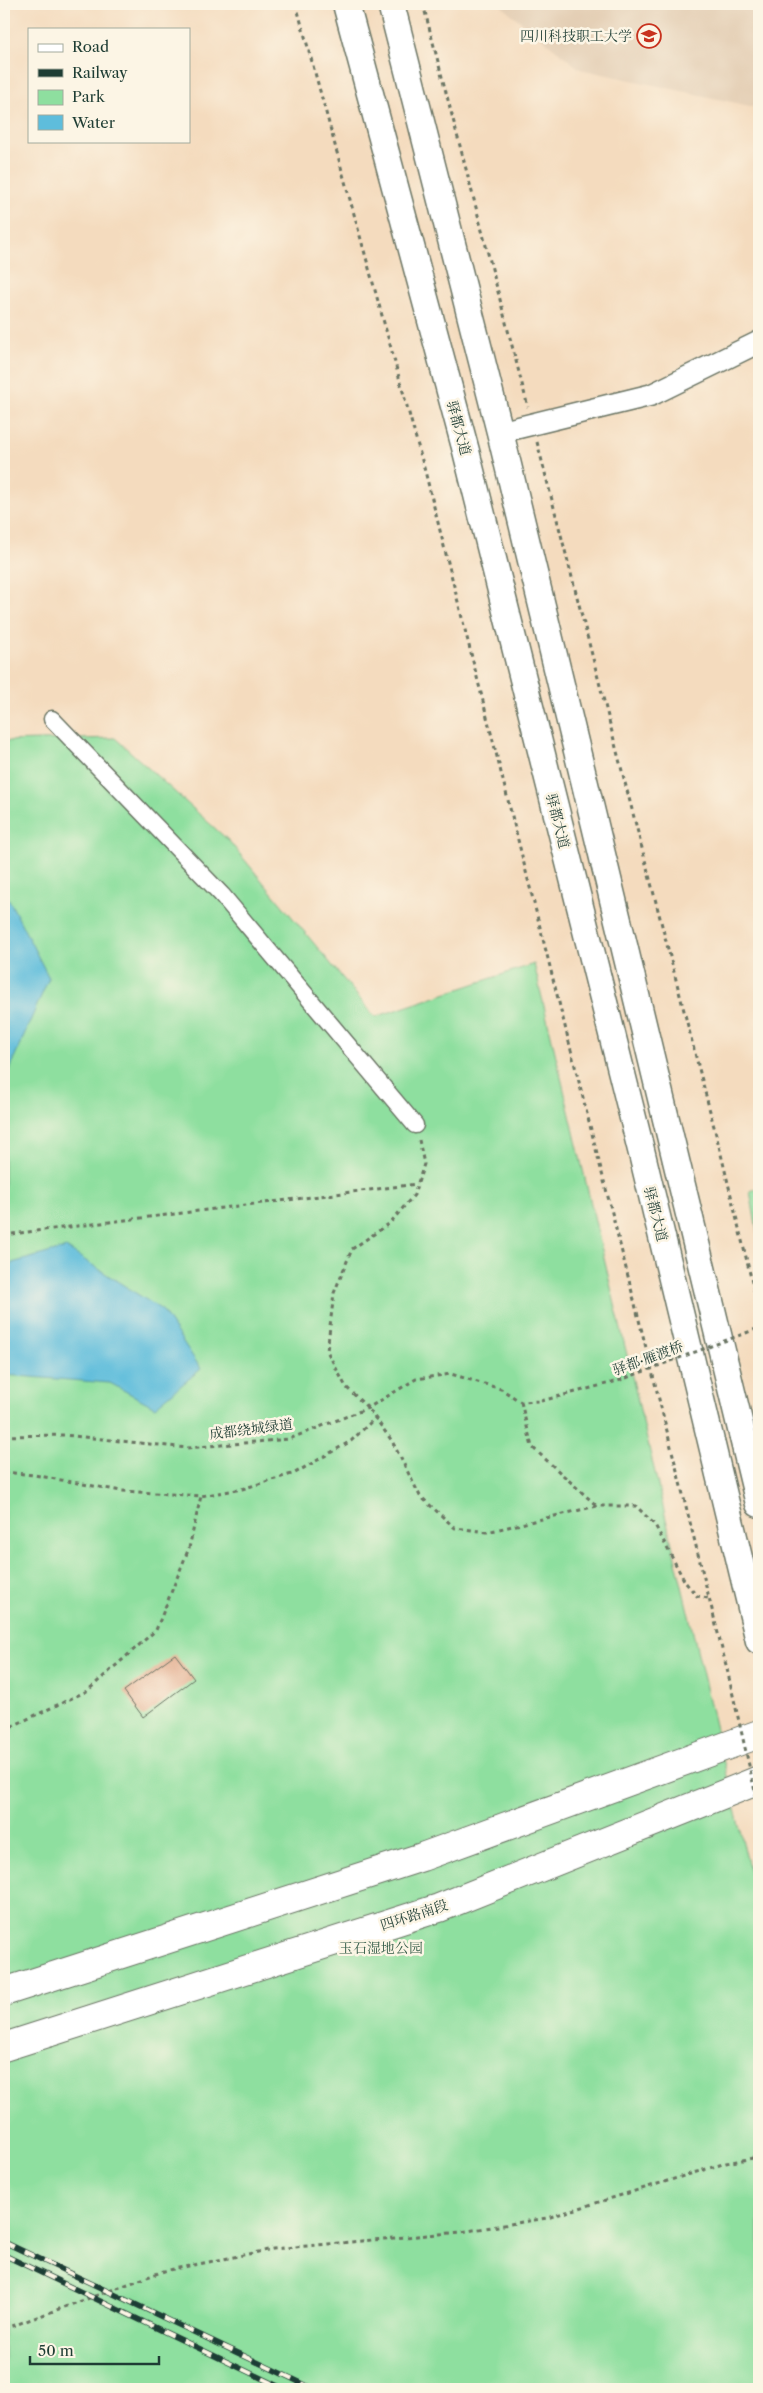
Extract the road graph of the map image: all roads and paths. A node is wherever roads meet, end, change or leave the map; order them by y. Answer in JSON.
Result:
{"nodes":[{"id":1,"x":296,"y":4,"type":"edge"},
{"id":2,"x":346,"y":4,"type":"edge"},
{"id":3,"x":391,"y":4,"type":"edge"},
{"id":4,"x":423,"y":4,"type":"edge"},
{"id":5,"x":759,"y":342,"type":"edge"},
{"id":6,"x":532,"y":424,"type":"junction"},
{"id":7,"x":500,"y":432,"type":"junction"},
{"id":8,"x":52,"y":719,"type":"dead end"},
{"id":9,"x":415,"y":1125,"type":"joint"},
{"id":10,"x":418,"y":1184,"type":"junction"},
{"id":11,"x":4,"y":1235,"type":"edge"},
{"id":12,"x":757,"y":1291,"type":"edge"},
{"id":13,"x":759,"y":1311,"type":"edge"},
{"id":14,"x":759,"y":1328,"type":"edge"},
{"id":15,"x":521,"y":1402,"type":"junction"},
{"id":16,"x":368,"y":1408,"type":"junction"},
{"id":17,"x":375,"y":1418,"type":"junction"},
{"id":18,"x":4,"y":1436,"type":"edge"},
{"id":19,"x":4,"y":1472,"type":"edge"},
{"id":20,"x":201,"y":1496,"type":"junction"},
{"id":21,"x":759,"y":1504,"type":"edge"},
{"id":22,"x":597,"y":1506,"type":"junction"},
{"id":23,"x":708,"y":1598,"type":"junction"},
{"id":24,"x":759,"y":1641,"type":"edge"},
{"id":25,"x":4,"y":1730,"type":"edge"},
{"id":26,"x":759,"y":1734,"type":"edge"},
{"id":27,"x":759,"y":1780,"type":"edge"},
{"id":28,"x":759,"y":1809,"type":"edge"},
{"id":29,"x":4,"y":1992,"type":"edge"},
{"id":30,"x":4,"y":2047,"type":"edge"},
{"id":31,"x":759,"y":2157,"type":"edge"},
{"id":32,"x":4,"y":2329,"type":"edge"}],
"edges":[{"from":1,"to":23,"type":"path"},
{"from":2,"to":24,"type":"main road","name":"驿都大道"},
{"from":3,"to":7,"type":"main road"},
{"from":4,"to":6,"type":"path"},
{"from":5,"to":6,"type":"street"},
{"from":6,"to":7,"type":"street"},
{"from":6,"to":12,"type":"path"},
{"from":7,"to":21,"type":"main road"},
{"from":8,"to":9,"type":"street"},
{"from":9,"to":10,"type":"path"},
{"from":10,"to":11,"type":"path"},
{"from":10,"to":16,"type":"path"},
{"from":12,"to":13,"type":"path"},
{"from":14,"to":15,"type":"path","name":"驿都·雁渡桥","bridge":true},
{"from":15,"to":16,"type":"path","name":"成都绕城绿道"},
{"from":15,"to":22,"type":"path"},
{"from":16,"to":17,"type":"path"},
{"from":16,"to":18,"type":"path","name":"成都绕城绿道"},
{"from":17,"to":20,"type":"path"},
{"from":17,"to":22,"type":"path"},
{"from":19,"to":20,"type":"path"},
{"from":20,"to":25,"type":"path"},
{"from":22,"to":23,"type":"path"},
{"from":23,"to":28,"type":"path","bridge":true},
{"from":26,"to":29,"type":"highway"},
{"from":27,"to":30,"type":"highway","name":"四环路南段"},
{"from":31,"to":32,"type":"path"}]}
